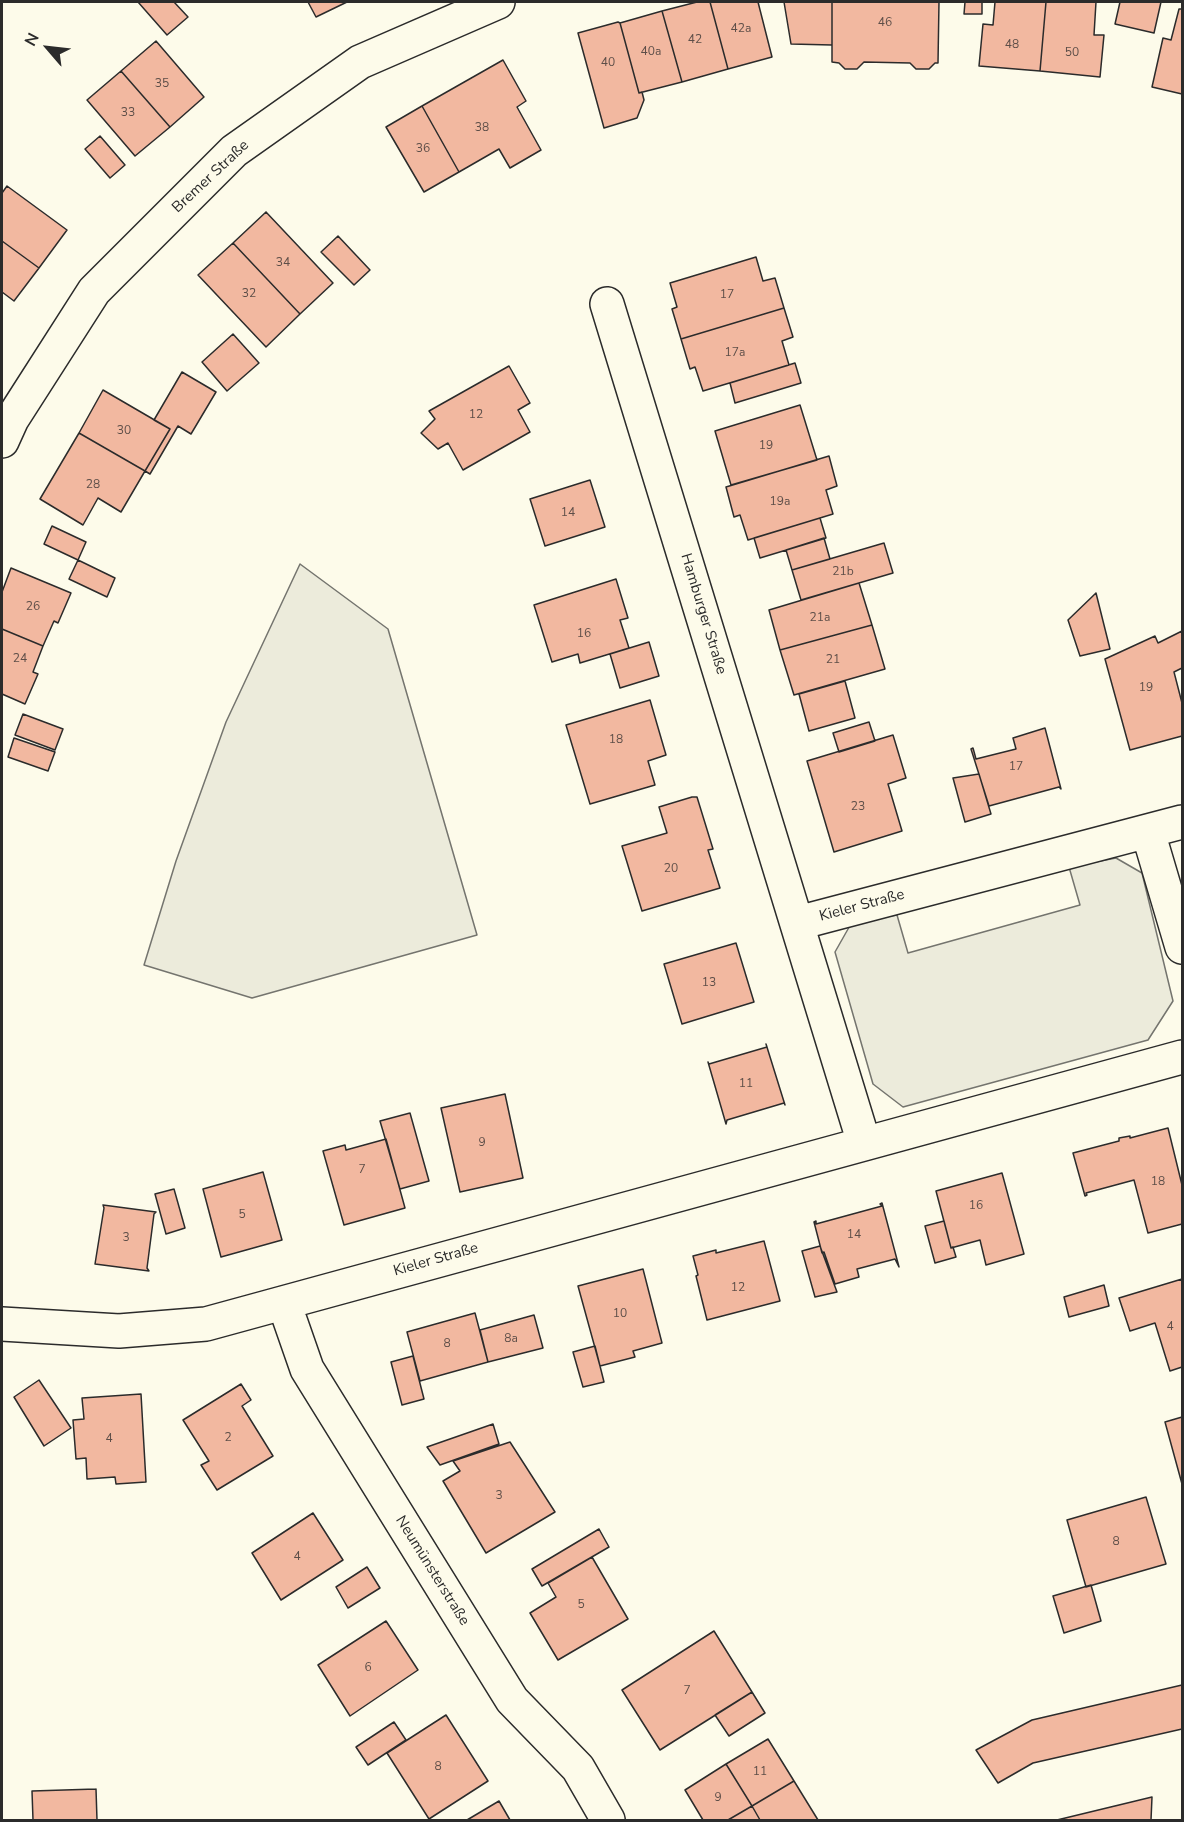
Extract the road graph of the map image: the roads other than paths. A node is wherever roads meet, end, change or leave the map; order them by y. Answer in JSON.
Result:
{"nodes":[{"id":1,"x":498,"y":2,"type":"edge"},
{"id":2,"x":607,"y":304,"type":"dead end"},
{"id":3,"x":2,"y":441,"type":"edge"},
{"id":4,"x":1182,"y":822,"type":"edge"},
{"id":5,"x":1148,"y":832,"type":"junction"},
{"id":6,"x":798,"y":923,"type":"junction"},
{"id":7,"x":1182,"y":947,"type":"edge"},
{"id":8,"x":1182,"y":1057,"type":"edge"},
{"id":9,"x":864,"y":1143,"type":"junction"},
{"id":10,"x":284,"y":1303,"type":"junction"},
{"id":11,"x":2,"y":1324,"type":"edge"},
{"id":12,"x":608,"y":1821,"type":"edge"}],
"edges":[{"from":1,"to":3,"type":"street","name":"Bremer Straße"},
{"from":2,"to":6,"type":"street","name":"Hamburger Straße"},
{"from":4,"to":5,"type":"street","name":"Kieler Straße"},
{"from":5,"to":6,"type":"street","name":"Kieler Straße"},
{"from":5,"to":7,"type":"street"},
{"from":6,"to":9,"type":"street","name":"Kieler Straße"},
{"from":8,"to":9,"type":"street","name":"Kieler Straße"},
{"from":9,"to":10,"type":"street","name":"Kieler Straße"},
{"from":10,"to":11,"type":"street","name":"Kieler Straße"},
{"from":10,"to":12,"type":"street","name":"Neumünsterstraße"}]}
